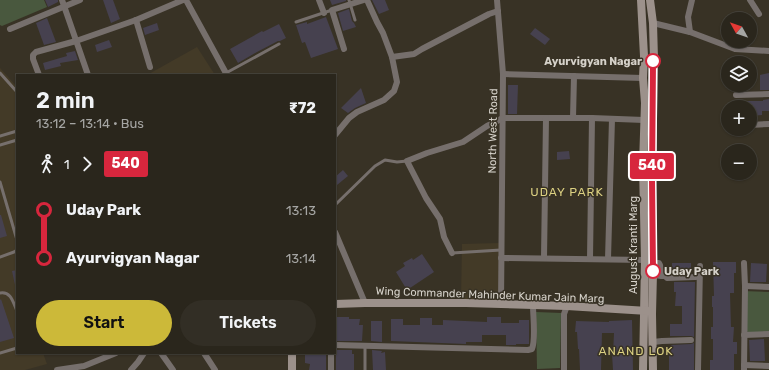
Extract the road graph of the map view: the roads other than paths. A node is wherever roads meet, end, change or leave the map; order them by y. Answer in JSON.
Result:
{"nodes":[{"id":1,"x":80,"y":0,"type":"edge"},
{"id":2,"x":184,"y":0,"type":"edge"},
{"id":3,"x":319,"y":0,"type":"edge"},
{"id":4,"x":364,"y":0,"type":"edge"},
{"id":5,"x":367,"y":0,"type":"edge"},
{"id":6,"x":497,"y":0,"type":"edge"},
{"id":7,"x":641,"y":0,"type":"edge"},
{"id":8,"x":650,"y":0,"type":"edge"},
{"id":9,"x":692,"y":0,"type":"edge"},
{"id":10,"x":750,"y":0,"type":"edge"},
{"id":11,"x":174,"y":2,"type":"edge"},
{"id":12,"x":350,"y":2,"type":"edge"},
{"id":13,"x":63,"y":3,"type":"edge"},
{"id":14,"x":332,"y":10,"type":"junction"},
{"id":15,"x":498,"y":11,"type":"junction"},
{"id":16,"x":324,"y":13,"type":"junction"},
{"id":17,"x":759,"y":14,"type":"dead end"},
{"id":18,"x":136,"y":20,"type":"junction"},
{"id":19,"x":355,"y":20,"type":"dead end"},
{"id":20,"x":296,"y":22,"type":"dead end"},
{"id":21,"x":653,"y":23,"type":"junction"},
{"id":22,"x":10,"y":29,"type":"dead end"},
{"id":23,"x":690,"y":32,"type":"junction"},
{"id":24,"x":76,"y":41,"type":"junction"},
{"id":25,"x":278,"y":44,"type":"dead end"},
{"id":26,"x":344,"y":49,"type":"dead end"},
{"id":27,"x":769,"y":51,"type":"edge"},
{"id":28,"x":392,"y":57,"type":"junction"},
{"id":29,"x":150,"y":68,"type":"dead end"},
{"id":30,"x":0,"y":73,"type":"edge"},
{"id":31,"x":39,"y":74,"type":"edge"},
{"id":32,"x":88,"y":74,"type":"edge"},
{"id":33,"x":226,"y":74,"type":"edge"},
{"id":34,"x":503,"y":74,"type":"junction"},
{"id":35,"x":574,"y":76,"type":"junction"},
{"id":36,"x":643,"y":78,"type":"junction"},
{"id":37,"x":16,"y":91,"type":"edge"},
{"id":38,"x":769,"y":94,"type":"edge"},
{"id":39,"x":736,"y":95,"type":"dead end"},
{"id":40,"x":503,"y":118,"type":"junction"},
{"id":41,"x":546,"y":118,"type":"junction"},
{"id":42,"x":573,"y":118,"type":"junction"},
{"id":43,"x":592,"y":118,"type":"junction"},
{"id":44,"x":612,"y":119,"type":"junction"},
{"id":45,"x":644,"y":120,"type":"junction"},
{"id":46,"x":769,"y":124,"type":"edge"},
{"id":47,"x":757,"y":125,"type":"edge"},
{"id":48,"x":16,"y":131,"type":"edge"},
{"id":49,"x":336,"y":134,"type":"edge"},
{"id":50,"x":0,"y":136,"type":"edge"},
{"id":51,"x":16,"y":140,"type":"edge"},
{"id":52,"x":0,"y":146,"type":"edge"},
{"id":53,"x":407,"y":161,"type":"junction"},
{"id":54,"x":0,"y":182,"type":"edge"},
{"id":55,"x":336,"y":204,"type":"edge"},
{"id":56,"x":336,"y":234,"type":"edge"},
{"id":57,"x":16,"y":237,"type":"edge"},
{"id":58,"x":501,"y":250,"type":"junction"},
{"id":59,"x":16,"y":251,"type":"edge"},
{"id":60,"x":452,"y":253,"type":"joint"},
{"id":61,"x":0,"y":257,"type":"edge"},
{"id":62,"x":501,"y":258,"type":"junction"},
{"id":63,"x":544,"y":258,"type":"junction"},
{"id":64,"x":590,"y":259,"type":"junction"},
{"id":65,"x":608,"y":259,"type":"junction"},
{"id":66,"x":645,"y":260,"type":"junction"},
{"id":67,"x":744,"y":263,"type":"dead end"},
{"id":68,"x":657,"y":265,"type":"junction"},
{"id":69,"x":660,"y":276,"type":"junction"},
{"id":70,"x":745,"y":286,"type":"junction"},
{"id":71,"x":769,"y":287,"type":"edge"},
{"id":72,"x":0,"y":294,"type":"edge"},
{"id":73,"x":365,"y":303,"type":"junction"},
{"id":74,"x":336,"y":304,"type":"edge"},
{"id":75,"x":501,"y":304,"type":"junction"},
{"id":76,"x":533,"y":305,"type":"junction"},
{"id":77,"x":567,"y":306,"type":"junction"},
{"id":78,"x":16,"y":309,"type":"edge"},
{"id":79,"x":644,"y":311,"type":"junction"},
{"id":80,"x":652,"y":311,"type":"junction"},
{"id":81,"x":769,"y":334,"type":"edge"},
{"id":82,"x":744,"y":335,"type":"junction"},
{"id":83,"x":691,"y":340,"type":"dead end"},
{"id":84,"x":653,"y":342,"type":"junction"},
{"id":85,"x":336,"y":345,"type":"edge"},
{"id":86,"x":365,"y":346,"type":"junction"},
{"id":87,"x":16,"y":348,"type":"edge"},
{"id":88,"x":0,"y":353,"type":"edge"},
{"id":89,"x":114,"y":354,"type":"edge"},
{"id":90,"x":143,"y":354,"type":"edge"},
{"id":91,"x":162,"y":354,"type":"edge"},
{"id":92,"x":205,"y":354,"type":"edge"},
{"id":93,"x":292,"y":354,"type":"edge"},
{"id":94,"x":330,"y":354,"type":"edge"},
{"id":95,"x":769,"y":366,"type":"edge"},
{"id":96,"x":744,"y":368,"type":"edge"},
{"id":97,"x":58,"y":370,"type":"edge"},
{"id":98,"x":131,"y":370,"type":"edge"},
{"id":99,"x":173,"y":370,"type":"edge"},
{"id":100,"x":215,"y":370,"type":"edge"},
{"id":101,"x":292,"y":370,"type":"edge"},
{"id":102,"x":331,"y":370,"type":"edge"},
{"id":103,"x":365,"y":370,"type":"edge"},
{"id":104,"x":564,"y":370,"type":"edge"},
{"id":105,"x":643,"y":370,"type":"edge"},
{"id":106,"x":653,"y":370,"type":"edge"},
{"id":107,"x":698,"y":370,"type":"edge"}],
"edges":[{"from":1,"to":13,"type":"street"},
{"from":2,"to":11,"type":"street"},
{"from":2,"to":33,"type":"street"},
{"from":3,"to":16,"type":"street"},
{"from":4,"to":12,"type":"street"},
{"from":5,"to":28,"type":"street"},
{"from":6,"to":15,"type":"street"},
{"from":7,"to":36,"type":"main road","name":"August Kranti Marg"},
{"from":8,"to":21,"type":"main road","name":"August Kranti Marg"},
{"from":9,"to":23,"type":"street"},
{"from":10,"to":17,"type":"street"},
{"from":11,"to":18,"type":"street"},
{"from":12,"to":14,"type":"street"},
{"from":12,"to":19,"type":"lane"},
{"from":13,"to":22,"type":"street"},
{"from":13,"to":24,"type":"street"},
{"from":14,"to":16,"type":"lane"},
{"from":14,"to":26,"type":"street"},
{"from":15,"to":28,"type":"street"},
{"from":15,"to":34,"type":"street"},
{"from":16,"to":20,"type":"lane"},
{"from":18,"to":24,"type":"street"},
{"from":18,"to":29,"type":"street"},
{"from":21,"to":23,"type":"street"},
{"from":21,"to":68,"type":"main road","name":"August Kranti Marg"},
{"from":23,"to":27,"type":"street"},
{"from":24,"to":31,"type":"street"},
{"from":24,"to":32,"type":"street"},
{"from":25,"to":33,"type":"lane"},
{"from":28,"to":49,"type":"street"},
{"from":30,"to":37,"type":"lane"},
{"from":34,"to":35,"type":"street","name":"North West Road"},
{"from":34,"to":40,"type":"street","name":"North West Road"},
{"from":35,"to":36,"type":"street","name":"North West Road"},
{"from":35,"to":42,"type":"street"},
{"from":36,"to":45,"type":"main road","name":"August Kranti Marg"},
{"from":38,"to":39,"type":"street"},
{"from":40,"to":41,"type":"street"},
{"from":40,"to":53,"type":"street"},
{"from":40,"to":58,"type":"street","name":"North West Road"},
{"from":41,"to":42,"type":"street"},
{"from":41,"to":63,"type":"street"},
{"from":42,"to":43,"type":"street"},
{"from":43,"to":44,"type":"street"},
{"from":43,"to":64,"type":"street"},
{"from":44,"to":45,"type":"street"},
{"from":44,"to":65,"type":"street"},
{"from":45,"to":66,"type":"main road","name":"August Kranti Marg"},
{"from":46,"to":47,"type":"street"},
{"from":48,"to":50,"type":"lane"},
{"from":51,"to":52,"type":"lane"},
{"from":53,"to":55,"type":"lane"},
{"from":53,"to":60,"type":"street"},
{"from":54,"to":57,"type":"lane"},
{"from":56,"to":73,"type":"street"},
{"from":58,"to":60,"type":"lane"},
{"from":58,"to":62,"type":"street","name":"North West Road"},
{"from":59,"to":61,"type":"lane"},
{"from":62,"to":63,"type":"street"},
{"from":62,"to":75,"type":"street","name":"North West Road"},
{"from":63,"to":64,"type":"street"},
{"from":64,"to":65,"type":"street"},
{"from":65,"to":66,"type":"street"},
{"from":66,"to":79,"type":"main road","name":"August Kranti Marg"},
{"from":67,"to":70,"type":"street"},
{"from":68,"to":69,"type":"main road","name":"August Kranti Marg"},
{"from":68,"to":69,"type":"street"},
{"from":69,"to":80,"type":"main road","name":"August Kranti Marg"},
{"from":69,"to":107,"type":"street"},
{"from":70,"to":71,"type":"street"},
{"from":70,"to":82,"type":"street"},
{"from":72,"to":78,"type":"lane"},
{"from":73,"to":74,"type":"main road","name":"Wing Commander Mahinder Kumar Jain Marg"},
{"from":73,"to":75,"type":"main road","name":"Wing Commander Mahinder Kumar Jain Marg"},
{"from":75,"to":76,"type":"main road","name":"Wing Commander Mahinder Kumar Jain Marg"},
{"from":76,"to":77,"type":"main road","name":"Wing Commander Mahinder Kumar Jain Marg"},
{"from":76,"to":86,"type":"street"},
{"from":77,"to":79,"type":"main road","name":"Wing Commander Mahinder Kumar Jain Marg"},
{"from":77,"to":104,"type":"street"},
{"from":79,"to":80,"type":"main road","name":"Wing Commander Mahinder Kumar Jain Marg"},
{"from":79,"to":105,"type":"main road","name":"August Kranti Marg"},
{"from":80,"to":84,"type":"main road","name":"August Kranti Marg"},
{"from":81,"to":82,"type":"street"},
{"from":82,"to":96,"type":"street"},
{"from":83,"to":84,"type":"street"},
{"from":84,"to":106,"type":"main road","name":"August Kranti Marg"},
{"from":85,"to":86,"type":"street"},
{"from":86,"to":103,"type":"lane"},
{"from":87,"to":88,"type":"lane"},
{"from":89,"to":97,"type":"street"},
{"from":90,"to":98,"type":"street"},
{"from":91,"to":99,"type":"street"},
{"from":92,"to":100,"type":"street"},
{"from":93,"to":101,"type":"main road"},
{"from":94,"to":102,"type":"street"},
{"from":95,"to":96,"type":"street"}]}
